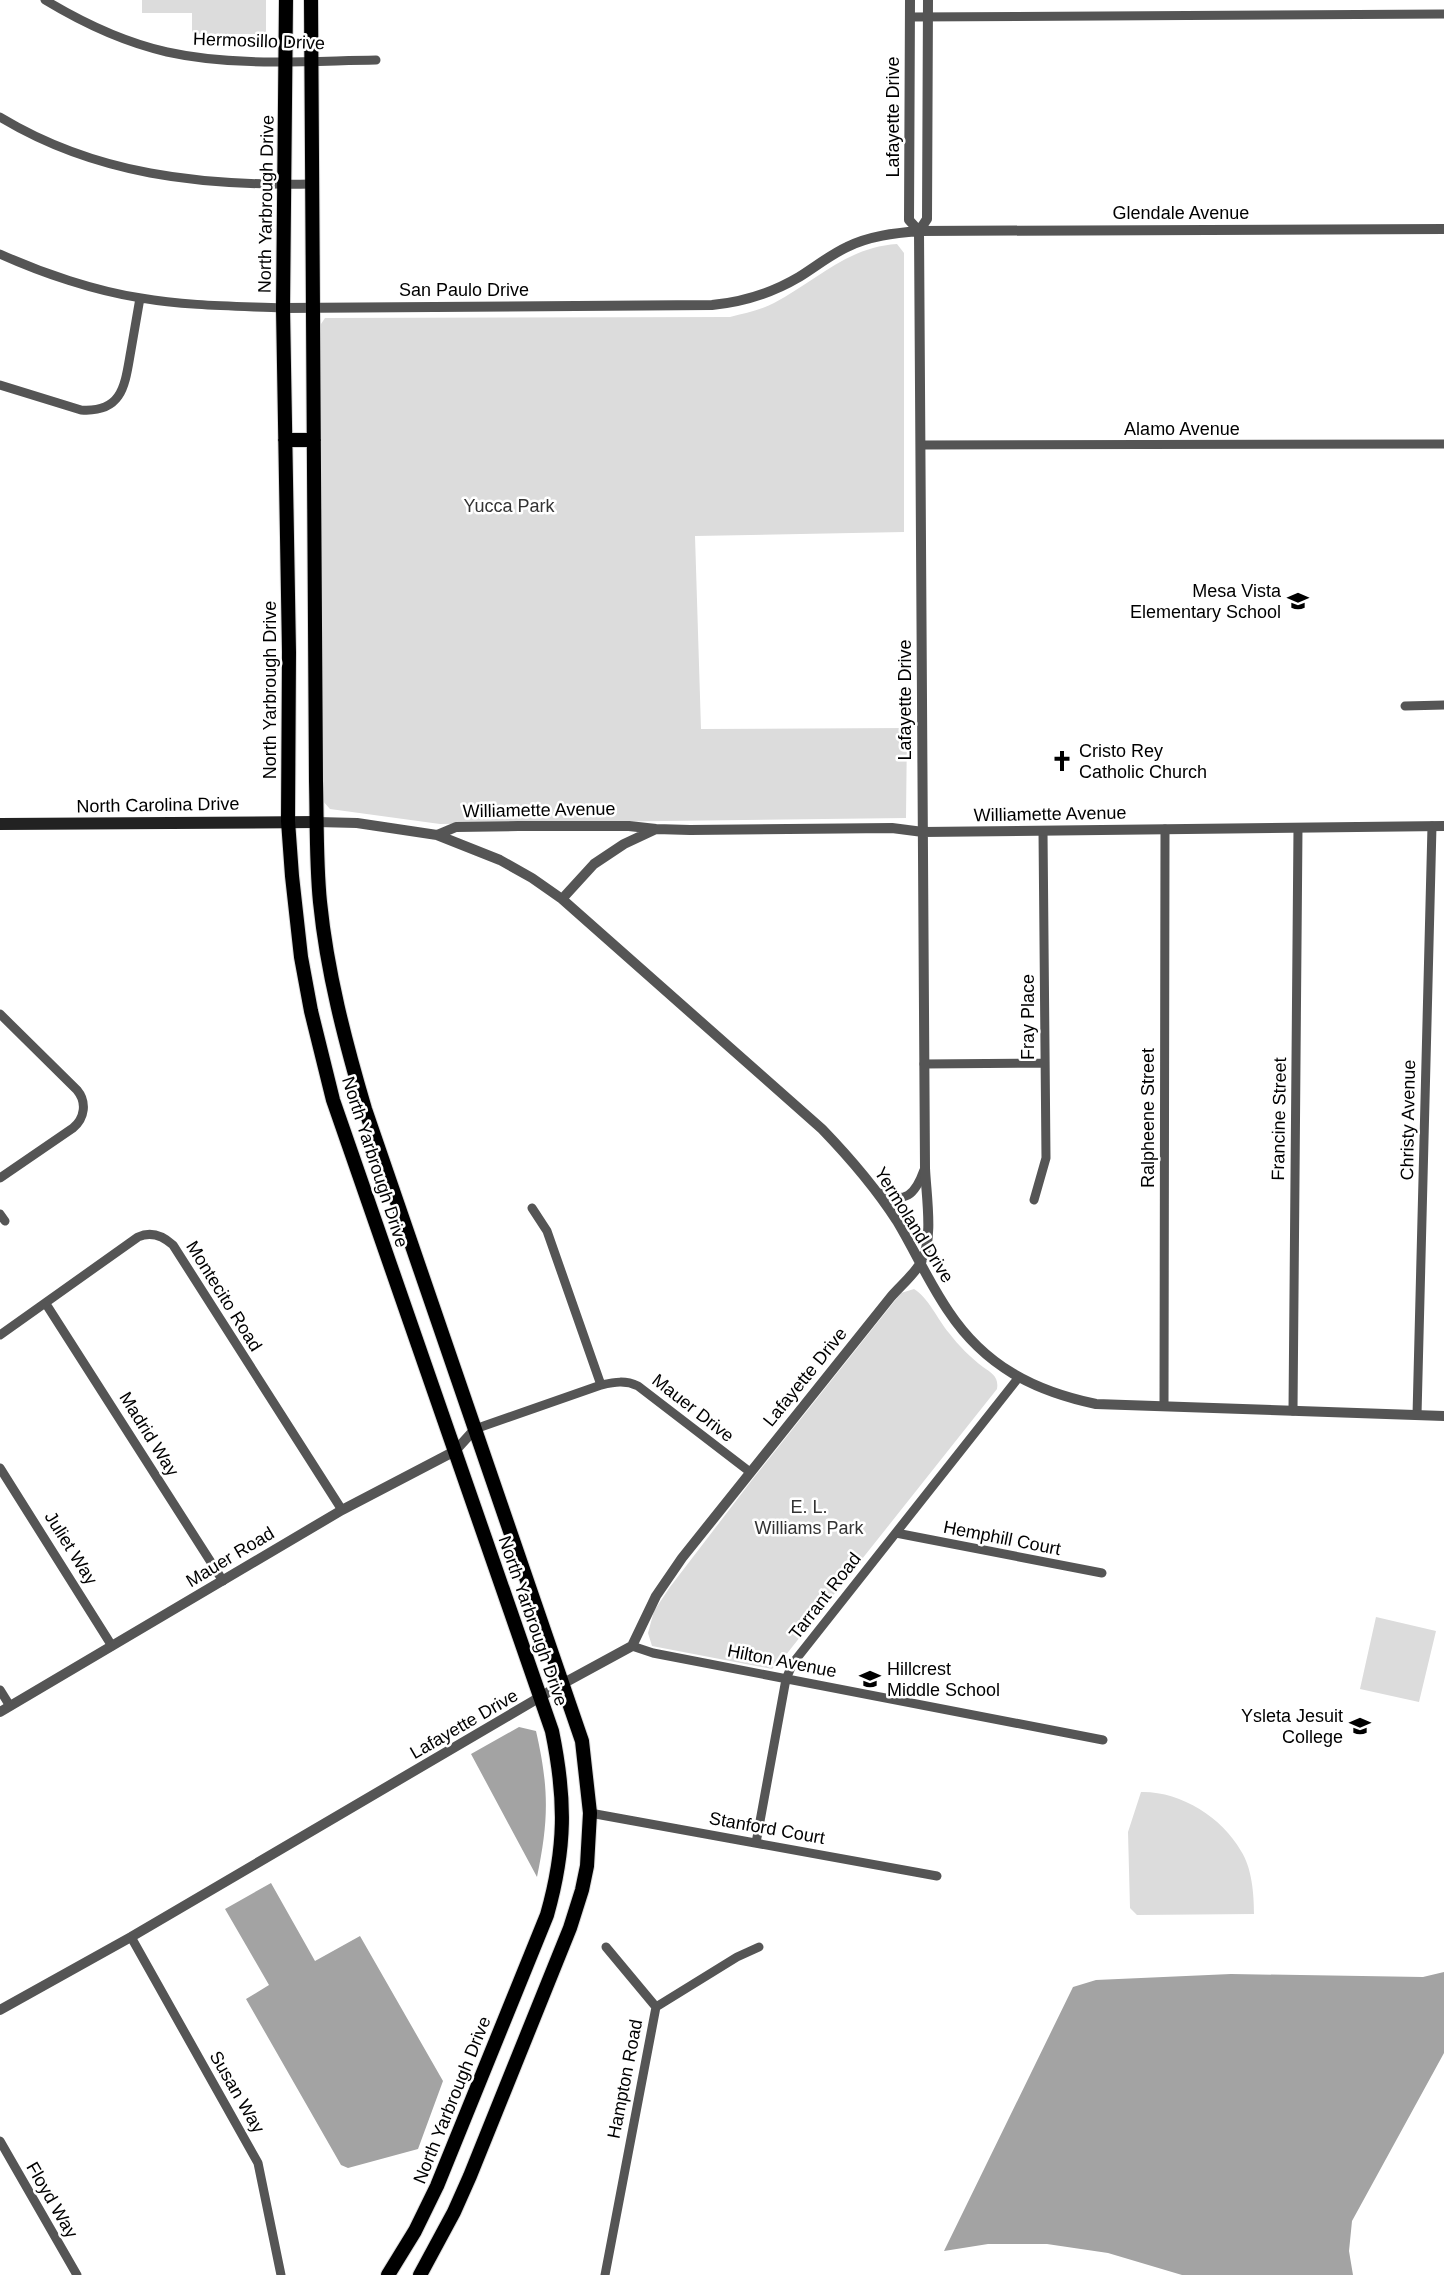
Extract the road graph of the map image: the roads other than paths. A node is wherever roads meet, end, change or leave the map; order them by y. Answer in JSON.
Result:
{"nodes":[{"id":1,"x":45,"y":0,"type":"edge"},
{"id":2,"x":286,"y":0,"type":"edge"},
{"id":3,"x":311,"y":0,"type":"edge"},
{"id":4,"x":910,"y":0,"type":"edge"},
{"id":5,"x":928,"y":0,"type":"edge"},
{"id":6,"x":1444,"y":14,"type":"edge"},
{"id":7,"x":910,"y":17,"type":"junction"},
{"id":8,"x":928,"y":17,"type":"junction"},
{"id":9,"x":376,"y":60,"type":"dead end"},
{"id":10,"x":312,"y":61,"type":"junction"},
{"id":11,"x":286,"y":62,"type":"junction"},
{"id":12,"x":0,"y":117,"type":"edge"},
{"id":13,"x":284,"y":184,"type":"junction"},
{"id":14,"x":311,"y":184,"type":"junction"},
{"id":15,"x":1444,"y":229,"type":"edge"},
{"id":16,"x":919,"y":231,"type":"junction"},
{"id":17,"x":0,"y":254,"type":"edge"},
{"id":18,"x":140,"y":298,"type":"junction"},
{"id":19,"x":283,"y":308,"type":"junction"},
{"id":20,"x":314,"y":308,"type":"junction"},
{"id":21,"x":0,"y":385,"type":"edge"},
{"id":22,"x":285,"y":440,"type":"junction"},
{"id":23,"x":314,"y":440,"type":"junction"},
{"id":24,"x":1444,"y":444,"type":"edge"},
{"id":25,"x":921,"y":445,"type":"junction"},
{"id":26,"x":1444,"y":705,"type":"edge"},
{"id":27,"x":1404,"y":706,"type":"dead end"},
{"id":28,"x":288,"y":821,"type":"junction"},
{"id":29,"x":317,"y":822,"type":"junction"},
{"id":30,"x":0,"y":824,"type":"edge"},
{"id":31,"x":1432,"y":826,"type":"junction"},
{"id":32,"x":1444,"y":826,"type":"edge"},
{"id":33,"x":1298,"y":828,"type":"junction"},
{"id":34,"x":656,"y":829,"type":"junction"},
{"id":35,"x":1165,"y":829,"type":"junction"},
{"id":36,"x":1043,"y":831,"type":"junction"},
{"id":37,"x":922,"y":832,"type":"junction"},
{"id":38,"x":437,"y":835,"type":"junction"},
{"id":39,"x":562,"y":899,"type":"junction"},
{"id":40,"x":336,"y":998,"type":"junction"},
{"id":41,"x":310,"y":1003,"type":"junction"},
{"id":42,"x":0,"y":1014,"type":"edge"},
{"id":43,"x":1045,"y":1063,"type":"junction"},
{"id":44,"x":924,"y":1064,"type":"junction"},
{"id":45,"x":925,"y":1168,"type":"junction"},
{"id":46,"x":0,"y":1178,"type":"edge"},
{"id":47,"x":879,"y":1193,"type":"junction"},
{"id":48,"x":1034,"y":1200,"type":"dead end"},
{"id":49,"x":532,"y":1208,"type":"dead end"},
{"id":50,"x":921,"y":1263,"type":"junction"},
{"id":51,"x":46,"y":1304,"type":"junction"},
{"id":52,"x":0,"y":1335,"type":"edge"},
{"id":53,"x":1019,"y":1377,"type":"junction"},
{"id":54,"x":601,"y":1385,"type":"junction"},
{"id":55,"x":1164,"y":1406,"type":"junction"},
{"id":56,"x":1293,"y":1411,"type":"junction"},
{"id":57,"x":1417,"y":1415,"type":"junction"},
{"id":58,"x":1444,"y":1416,"type":"edge"},
{"id":59,"x":475,"y":1429,"type":"junction"},
{"id":60,"x":454,"y":1451,"type":"junction"},
{"id":61,"x":0,"y":1468,"type":"edge"},
{"id":62,"x":750,"y":1472,"type":"junction"},
{"id":63,"x":342,"y":1510,"type":"junction"},
{"id":64,"x":896,"y":1533,"type":"junction"},
{"id":65,"x":1102,"y":1574,"type":"dead end"},
{"id":66,"x":223,"y":1581,"type":"junction"},
{"id":67,"x":112,"y":1646,"type":"junction"},
{"id":68,"x":632,"y":1646,"type":"junction"},
{"id":69,"x":786,"y":1679,"type":"junction"},
{"id":70,"x":564,"y":1683,"type":"junction"},
{"id":71,"x":0,"y":1690,"type":"edge"},
{"id":72,"x":541,"y":1698,"type":"junction"},
{"id":73,"x":5,"y":1709,"type":"edge"},
{"id":74,"x":1103,"y":1740,"type":"dead end"},
{"id":75,"x":590,"y":1812,"type":"junction"},
{"id":76,"x":756,"y":1843,"type":"junction"},
{"id":77,"x":937,"y":1876,"type":"dead end"},
{"id":78,"x":131,"y":1937,"type":"junction"},
{"id":79,"x":606,"y":1947,"type":"dead end"},
{"id":80,"x":759,"y":1947,"type":"dead end"},
{"id":81,"x":657,"y":2007,"type":"junction"},
{"id":82,"x":0,"y":2010,"type":"edge"},
{"id":83,"x":0,"y":2141,"type":"edge"},
{"id":84,"x":77,"y":2275,"type":"edge"},
{"id":85,"x":282,"y":2275,"type":"edge"},
{"id":86,"x":388,"y":2275,"type":"edge"},
{"id":87,"x":420,"y":2275,"type":"edge"},
{"id":88,"x":605,"y":2275,"type":"edge"}],
"edges":[{"from":1,"to":11,"type":"street","name":"Hermosillo Drive"},
{"from":2,"to":11,"type":"main road","name":"North Yarbrough Drive"},
{"from":3,"to":10,"type":"main road","name":"North Yarbrough Drive"},
{"from":4,"to":7,"type":"street","name":"Lafayette Drive"},
{"from":5,"to":8,"type":"street","name":"Lafayette Drive"},
{"from":6,"to":8,"type":"street"},
{"from":7,"to":8,"type":"street"},
{"from":7,"to":16,"type":"street","name":"Lafayette Drive"},
{"from":8,"to":16,"type":"street","name":"Lafayette Drive"},
{"from":9,"to":10,"type":"street","name":"Hermosillo Drive"},
{"from":10,"to":11,"type":"street","name":"Hermosillo Drive"},
{"from":10,"to":14,"type":"main road","name":"North Yarbrough Drive"},
{"from":11,"to":13,"type":"main road","name":"North Yarbrough Drive"},
{"from":12,"to":13,"type":"street"},
{"from":13,"to":14,"type":"street"},
{"from":13,"to":19,"type":"main road","name":"North Yarbrough Drive"},
{"from":14,"to":20,"type":"main road","name":"North Yarbrough Drive"},
{"from":15,"to":16,"type":"street","name":"Glendale Avenue"},
{"from":16,"to":20,"type":"street","name":"San Paulo Drive"},
{"from":16,"to":25,"type":"street","name":"Lafayette Drive"},
{"from":17,"to":18,"type":"street","name":"San Paulo Drive"},
{"from":18,"to":19,"type":"street","name":"San Paulo Drive"},
{"from":18,"to":21,"type":"street"},
{"from":19,"to":20,"type":"street","name":"San Paulo Drive"},
{"from":19,"to":22,"type":"main road","name":"North Yarbrough Drive"},
{"from":20,"to":23,"type":"main road","name":"North Yarbrough Drive"},
{"from":22,"to":23,"type":"main road"},
{"from":22,"to":28,"type":"main road","name":"North Yarbrough Drive"},
{"from":23,"to":29,"type":"main road","name":"North Yarbrough Drive"},
{"from":24,"to":25,"type":"street","name":"Alamo Avenue"},
{"from":25,"to":37,"type":"street","name":"Lafayette Drive"},
{"from":26,"to":27,"type":"street"},
{"from":28,"to":29,"type":"main road","name":"North Carolina Drive"},
{"from":28,"to":30,"type":"main road","name":"North Carolina Drive"},
{"from":28,"to":41,"type":"main road","name":"North Yarbrough Drive"},
{"from":29,"to":38,"type":"street","name":"Williamette Avenue"},
{"from":29,"to":40,"type":"main road","name":"North Yarbrough Drive"},
{"from":31,"to":32,"type":"street","name":"Williamette Avenue"},
{"from":31,"to":33,"type":"street","name":"Williamette Avenue"},
{"from":31,"to":57,"type":"street","name":"Christy Avenue"},
{"from":33,"to":35,"type":"street","name":"Williamette Avenue"},
{"from":33,"to":56,"type":"street","name":"Francine Street"},
{"from":34,"to":37,"type":"street","name":"Williamette Avenue"},
{"from":34,"to":38,"type":"street","name":"Williamette Avenue"},
{"from":34,"to":39,"type":"street","name":"Williamette Avenue"},
{"from":35,"to":36,"type":"street","name":"Williamette Avenue"},
{"from":35,"to":55,"type":"street","name":"Ralpheene Street"},
{"from":36,"to":37,"type":"street","name":"Williamette Avenue"},
{"from":36,"to":43,"type":"street","name":"Fray Place"},
{"from":37,"to":44,"type":"street","name":"Lafayette Drive"},
{"from":38,"to":39,"type":"street","name":"Yermoland Drive"},
{"from":39,"to":47,"type":"street","name":"Yermoland Drive"},
{"from":40,"to":41,"type":"main road"},
{"from":40,"to":59,"type":"main road","name":"North Yarbrough Drive"},
{"from":41,"to":60,"type":"main road","name":"North Yarbrough Drive"},
{"from":42,"to":46,"type":"street"},
{"from":43,"to":44,"type":"street"},
{"from":43,"to":48,"type":"street","name":"Fray Place"},
{"from":44,"to":45,"type":"street","name":"Lafayette Drive"},
{"from":45,"to":47,"type":"street"},
{"from":45,"to":50,"type":"street","name":"Lafayette Drive"},
{"from":47,"to":50,"type":"street","name":"Yermoland Drive"},
{"from":49,"to":54,"type":"street"},
{"from":50,"to":53,"type":"street","name":"Yermoland Drive"},
{"from":50,"to":62,"type":"street","name":"Lafayette Drive"},
{"from":51,"to":52,"type":"street","name":"Montecito Road"},
{"from":51,"to":63,"type":"street","name":"Montecito Road"},
{"from":51,"to":66,"type":"street","name":"Madrid Way"},
{"from":53,"to":55,"type":"street","name":"Yermoland Drive"},
{"from":53,"to":64,"type":"street","name":"Tarrant Road"},
{"from":54,"to":59,"type":"street","name":"Mauer Drive"},
{"from":54,"to":62,"type":"street","name":"Mauer Drive"},
{"from":55,"to":56,"type":"street","name":"Yermoland Drive"},
{"from":56,"to":57,"type":"street","name":"Yermoland Drive"},
{"from":57,"to":58,"type":"street","name":"Yermoland Drive"},
{"from":59,"to":60,"type":"street","name":"Mauer Road"},
{"from":59,"to":70,"type":"main road","name":"North Yarbrough Drive"},
{"from":60,"to":63,"type":"street","name":"Mauer Road"},
{"from":60,"to":72,"type":"main road","name":"North Yarbrough Drive"},
{"from":61,"to":67,"type":"street","name":"Juliet Way"},
{"from":62,"to":68,"type":"street","name":"Lafayette Drive"},
{"from":63,"to":66,"type":"street","name":"Mauer Road"},
{"from":64,"to":65,"type":"street","name":"Hemphill Court"},
{"from":64,"to":69,"type":"street","name":"Tarrant Road"},
{"from":66,"to":67,"type":"street","name":"Mauer Road"},
{"from":67,"to":73,"type":"street","name":"Mauer Road"},
{"from":68,"to":69,"type":"street","name":"Hilton Avenue"},
{"from":68,"to":70,"type":"street","name":"Lafayette Drive"},
{"from":69,"to":74,"type":"street","name":"Hilton Avenue"},
{"from":69,"to":76,"type":"street","name":"Tarrant Road"},
{"from":70,"to":72,"type":"street","name":"Lafayette Drive"},
{"from":70,"to":75,"type":"main road","name":"North Yarbrough Drive"},
{"from":71,"to":73,"type":"street"},
{"from":72,"to":78,"type":"street","name":"Lafayette Drive"},
{"from":72,"to":86,"type":"main road","name":"North Yarbrough Drive"},
{"from":75,"to":76,"type":"street","name":"Stanford Court"},
{"from":75,"to":87,"type":"main road","name":"North Yarbrough Drive"},
{"from":76,"to":77,"type":"street","name":"Stanford Court"},
{"from":78,"to":82,"type":"street","name":"Lafayette Drive"},
{"from":78,"to":85,"type":"street","name":"Susan Way"},
{"from":79,"to":81,"type":"street"},
{"from":80,"to":81,"type":"street","name":"Hampton Road"},
{"from":81,"to":88,"type":"street","name":"Hampton Road"},
{"from":83,"to":84,"type":"street","name":"Floyd Way"}]}
